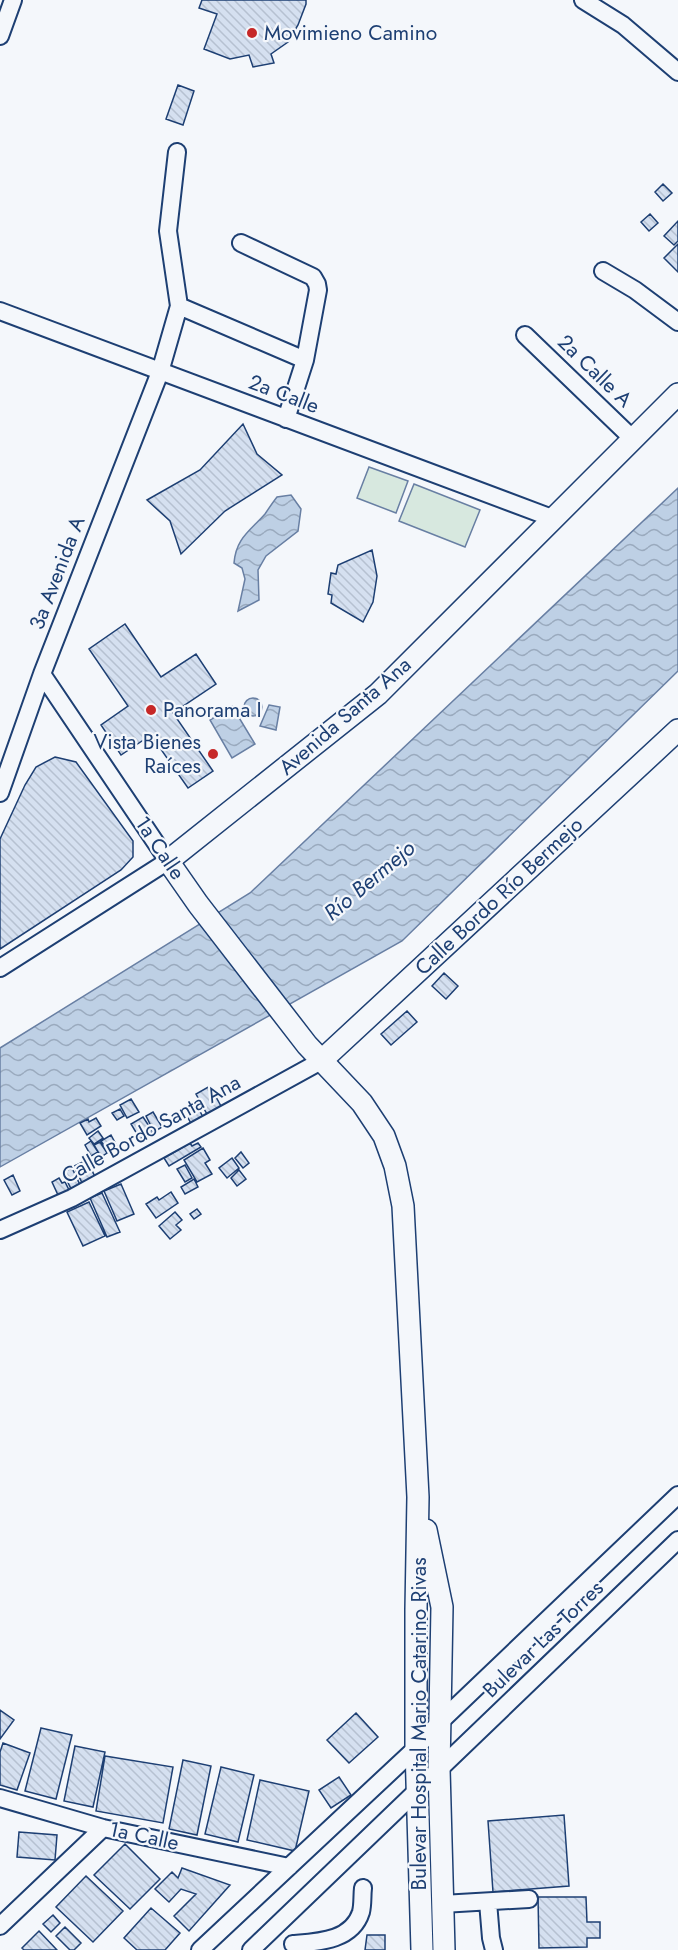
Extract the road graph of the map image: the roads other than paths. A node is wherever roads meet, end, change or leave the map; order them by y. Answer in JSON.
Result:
{"nodes":[{"id":1,"x":12,"y":0,"type":"edge"},
{"id":2,"x":584,"y":0,"type":"edge"},
{"id":3,"x":0,"y":36,"type":"edge"},
{"id":4,"x":678,"y":72,"type":"edge"},
{"id":5,"x":177,"y":152,"type":"dead end"},
{"id":6,"x":241,"y":243,"type":"dead end"},
{"id":7,"x":603,"y":271,"type":"dead end"},
{"id":8,"x":179,"y":306,"type":"junction"},
{"id":9,"x":0,"y":311,"type":"edge"},
{"id":10,"x":678,"y":322,"type":"edge"},
{"id":11,"x":525,"y":335,"type":"dead end"},
{"id":12,"x":305,"y":360,"type":"junction"},
{"id":13,"x":160,"y":372,"type":"junction"},
{"id":14,"x":678,"y":394,"type":"edge"},
{"id":15,"x":286,"y":419,"type":"junction"},
{"id":16,"x":633,"y":440,"type":"junction"},
{"id":17,"x":552,"y":518,"type":"junction"},
{"id":18,"x":42,"y":674,"type":"junction"},
{"id":19,"x":678,"y":730,"type":"edge"},
{"id":20,"x":0,"y":793,"type":"edge"},
{"id":21,"x":168,"y":861,"type":"junction"},
{"id":22,"x":0,"y":968,"type":"edge"},
{"id":23,"x":286,"y":1017,"type":"joint"},
{"id":24,"x":321,"y":1061,"type":"junction"},
{"id":25,"x":0,"y":1230,"type":"edge"},
{"id":26,"x":678,"y":1495,"type":"edge"},
{"id":27,"x":418,"y":1497,"type":"junction"},
{"id":28,"x":678,"y":1540,"type":"edge"},
{"id":29,"x":440,"y":1722,"type":"junction"},
{"id":30,"x":416,"y":1748,"type":"junction"},
{"id":31,"x":439,"y":1769,"type":"junction"},
{"id":32,"x":417,"y":1790,"type":"junction"},
{"id":33,"x":0,"y":1798,"type":"edge"},
{"id":34,"x":103,"y":1828,"type":"junction"},
{"id":35,"x":289,"y":1867,"type":"junction"},
{"id":36,"x":363,"y":1888,"type":"dead end"},
{"id":37,"x":529,"y":1899,"type":"dead end"},
{"id":38,"x":488,"y":1902,"type":"junction"},
{"id":39,"x":442,"y":1904,"type":"junction"},
{"id":40,"x":0,"y":1926,"type":"edge"},
{"id":41,"x":274,"y":1928,"type":"junction"},
{"id":42,"x":294,"y":1947,"type":"edge"},
{"id":43,"x":200,"y":1950,"type":"edge"},
{"id":44,"x":250,"y":1950,"type":"edge"},
{"id":45,"x":422,"y":1950,"type":"edge"},
{"id":46,"x":444,"y":1950,"type":"edge"},
{"id":47,"x":494,"y":1950,"type":"edge"}],
"edges":[{"from":1,"to":3,"type":"street"},
{"from":2,"to":4,"type":"street"},
{"from":5,"to":8,"type":"street"},
{"from":6,"to":12,"type":"street"},
{"from":7,"to":10,"type":"street"},
{"from":8,"to":12,"type":"street"},
{"from":8,"to":13,"type":"street","name":"3a Avenida A"},
{"from":9,"to":13,"type":"street","name":"2a Calle"},
{"from":11,"to":16,"type":"street","name":"2a Calle A"},
{"from":12,"to":15,"type":"street"},
{"from":13,"to":15,"type":"street","name":"2a Calle"},
{"from":13,"to":18,"type":"street","name":"3a Avenida A"},
{"from":14,"to":16,"type":"main road","name":"Avenida Santa Ana"},
{"from":15,"to":17,"type":"street","name":"2a Calle"},
{"from":16,"to":17,"type":"main road","name":"Avenida Santa Ana"},
{"from":17,"to":21,"type":"main road","name":"Avenida Santa Ana"},
{"from":18,"to":20,"type":"street","name":"3a Avenida A"},
{"from":18,"to":21,"type":"street","name":"1a Calle"},
{"from":19,"to":24,"type":"main road","name":"Calle Bordo Río Bermejo"},
{"from":21,"to":22,"type":"street","name":"Avenida Santa Ana"},
{"from":21,"to":23,"type":"main road","name":"1a Calle"},
{"from":23,"to":24,"type":"main road","name":"Bulevar Hospital Mario Catarino Rivas"},
{"from":24,"to":25,"type":"street","name":"Calle Bordo Santa Ana"},
{"from":24,"to":27,"type":"main road","name":"Bulevar Hospital Mario Catarino Rivas"},
{"from":26,"to":29,"type":"street","name":"Bulevar Las Torres"},
{"from":27,"to":29,"type":"main road","name":"Bulevar Hospital Mario Catarino Rivas"},
{"from":27,"to":30,"type":"main road","name":"Bulevar Hospital Mario Catarino Rivas"},
{"from":28,"to":31,"type":"street","name":"Bulevar Las Torres"},
{"from":29,"to":30,"type":"street","name":"Bulevar Las Torres"},
{"from":29,"to":31,"type":"main road","name":"Bulevar Hospital Mario Catarino Rivas"},
{"from":30,"to":32,"type":"main road","name":"Bulevar Hospital Mario Catarino Rivas"},
{"from":30,"to":35,"type":"street"},
{"from":31,"to":32,"type":"street","name":"Bulevar Las Torres"},
{"from":31,"to":39,"type":"main road","name":"Bulevar Hospital Mario Catarino Rivas"},
{"from":32,"to":41,"type":"street"},
{"from":32,"to":45,"type":"main road","name":"Bulevar Hospital Mario Catarino Rivas"},
{"from":33,"to":34,"type":"street","name":"1a Calle"},
{"from":34,"to":35,"type":"street","name":"1a Calle"},
{"from":34,"to":40,"type":"street"},
{"from":35,"to":43,"type":"street"},
{"from":36,"to":42,"type":"street"},
{"from":37,"to":38,"type":"street"},
{"from":38,"to":39,"type":"street"},
{"from":38,"to":47,"type":"street"},
{"from":39,"to":46,"type":"main road","name":"Bulevar Hospital Mario Catarino Rivas"},
{"from":41,"to":42,"type":"street"},
{"from":41,"to":44,"type":"street"}]}
